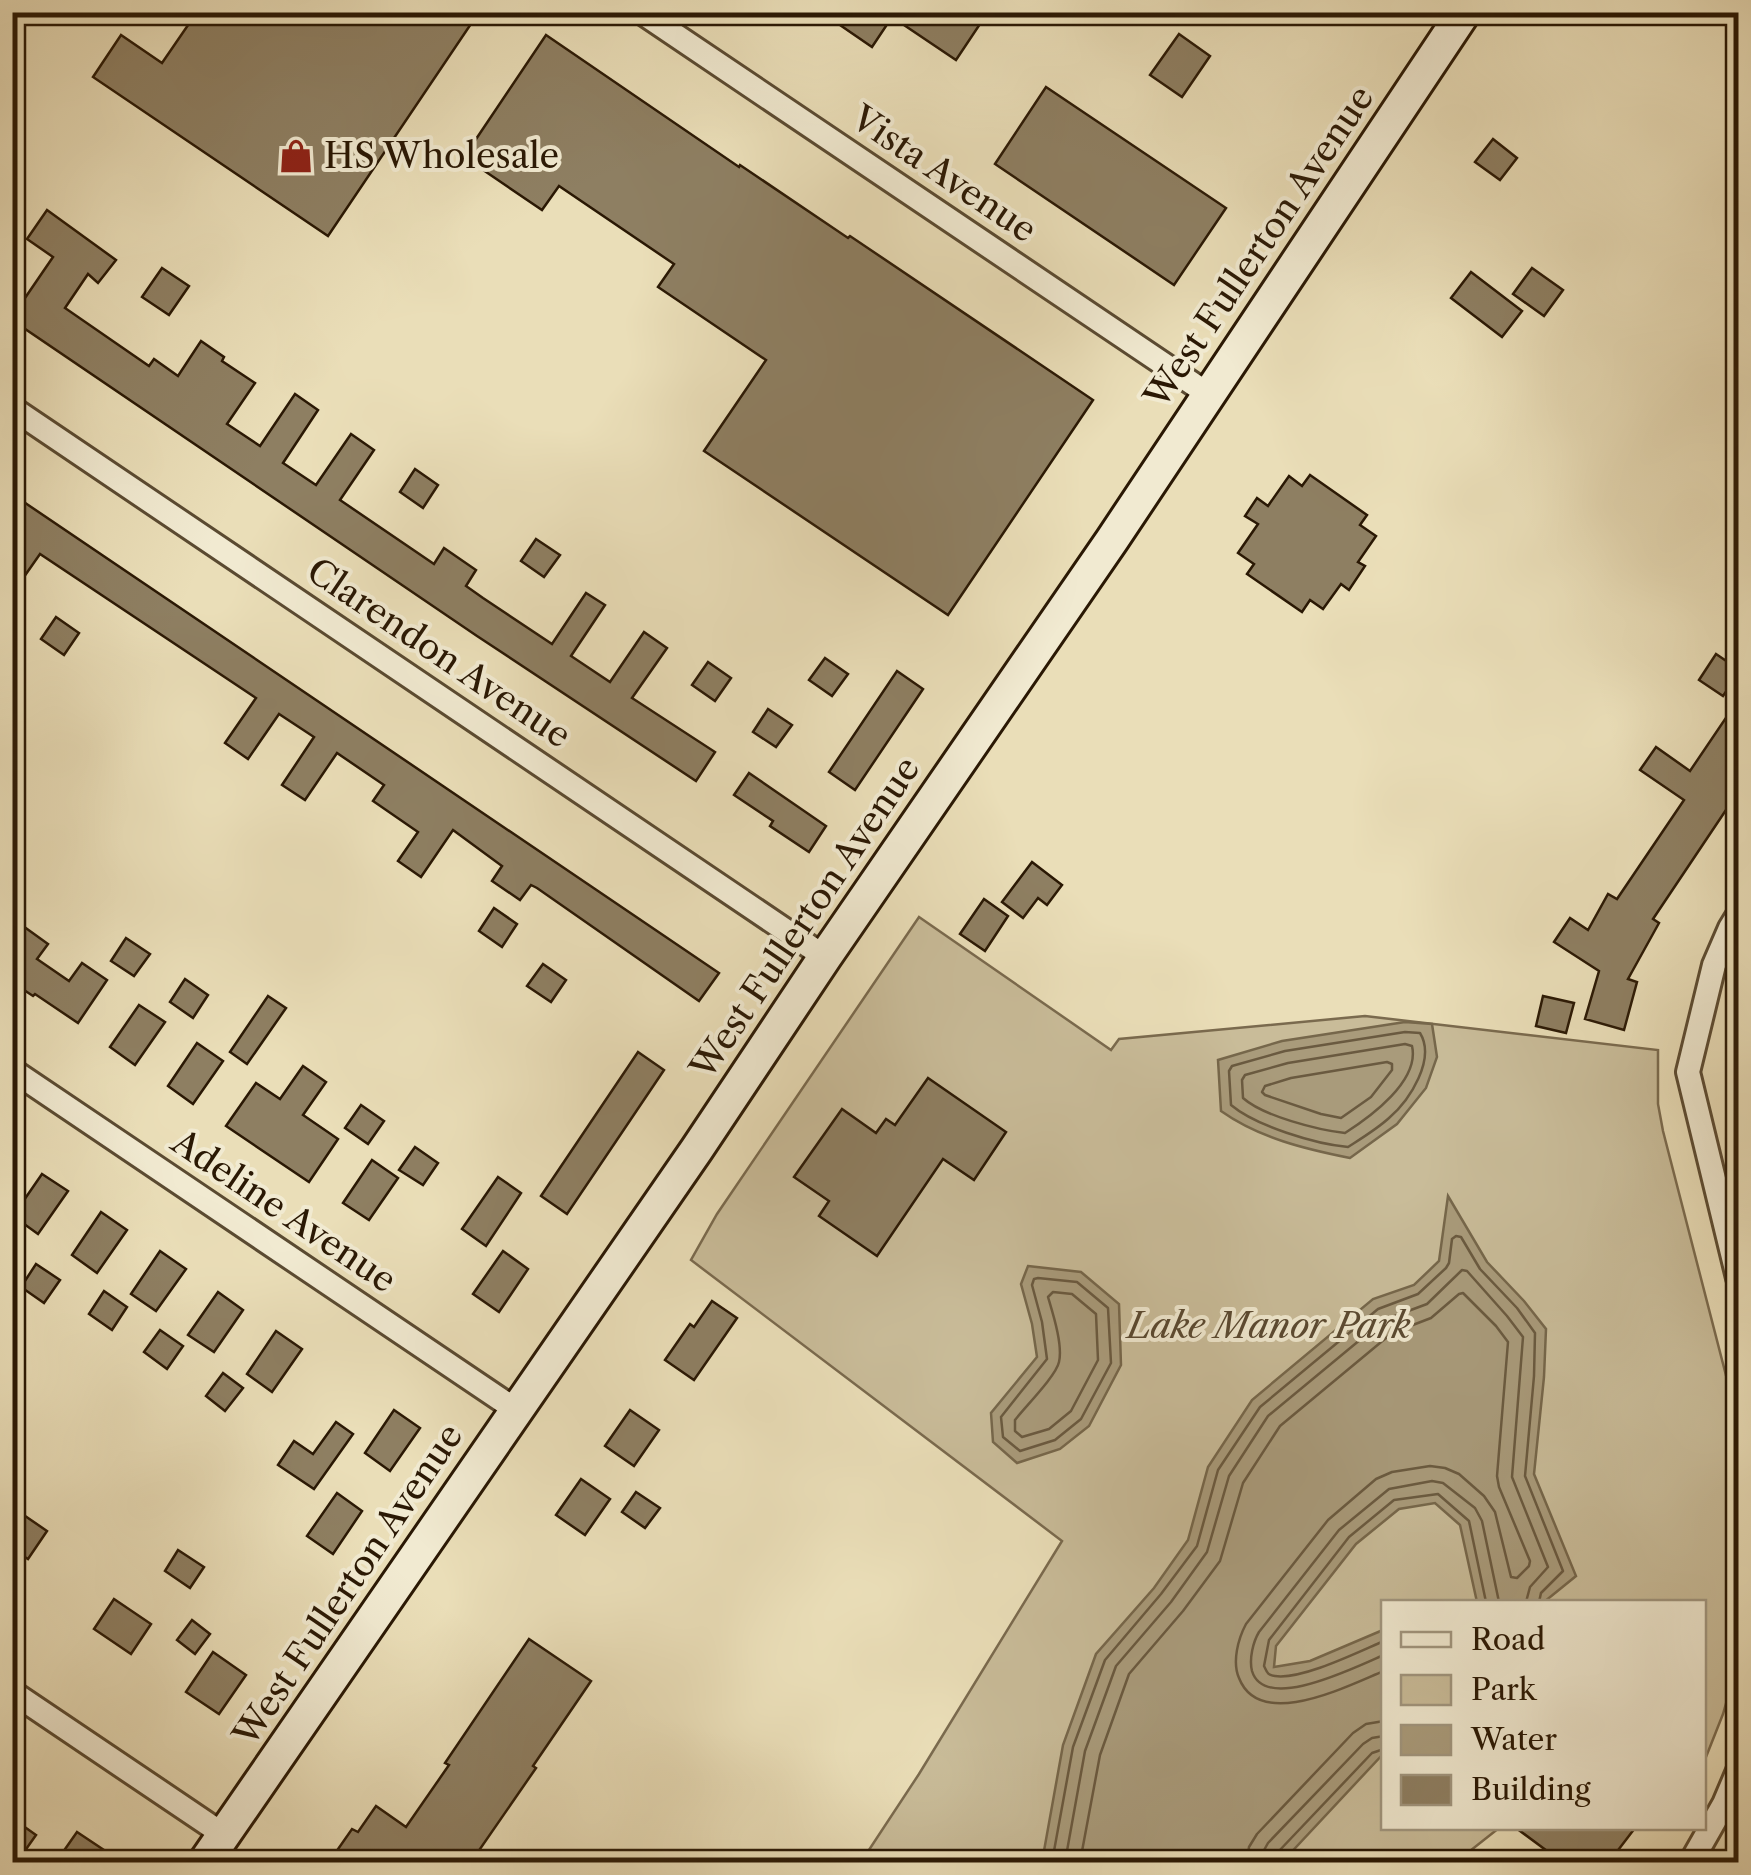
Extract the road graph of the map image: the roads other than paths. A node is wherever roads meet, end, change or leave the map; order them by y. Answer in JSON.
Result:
{"nodes":[{"id":1,"x":641,"y":12,"type":"edge"},
{"id":2,"x":1464,"y":12,"type":"edge"},
{"id":3,"x":1208,"y":394,"type":"junction"},
{"id":4,"x":12,"y":408,"type":"edge"},
{"id":5,"x":1738,"y":915,"type":"edge"},
{"id":6,"x":826,"y":957,"type":"junction"},
{"id":7,"x":12,"y":1070,"type":"edge"},
{"id":8,"x":1737,"y":1269,"type":"edge"},
{"id":9,"x":516,"y":1410,"type":"junction"},
{"id":10,"x":12,"y":1692,"type":"edge"},
{"id":11,"x":1738,"y":1771,"type":"edge"},
{"id":12,"x":224,"y":1835,"type":"junction"},
{"id":13,"x":205,"y":1862,"type":"edge"},
{"id":14,"x":1691,"y":1862,"type":"edge"}],
"edges":[{"from":1,"to":3,"type":"street","name":"Vista Avenue"},
{"from":2,"to":3,"type":"street","name":"West Fullerton Avenue"},
{"from":3,"to":6,"type":"street","name":"West Fullerton Avenue"},
{"from":4,"to":6,"type":"street","name":"Clarendon Avenue"},
{"from":5,"to":8,"type":"street"},
{"from":6,"to":9,"type":"street","name":"West Fullerton Avenue"},
{"from":7,"to":9,"type":"street","name":"Adeline Avenue"},
{"from":9,"to":12,"type":"street","name":"West Fullerton Avenue"},
{"from":10,"to":12,"type":"street"},
{"from":11,"to":14,"type":"street"},
{"from":12,"to":13,"type":"street","name":"West Fullerton Avenue"}]}
